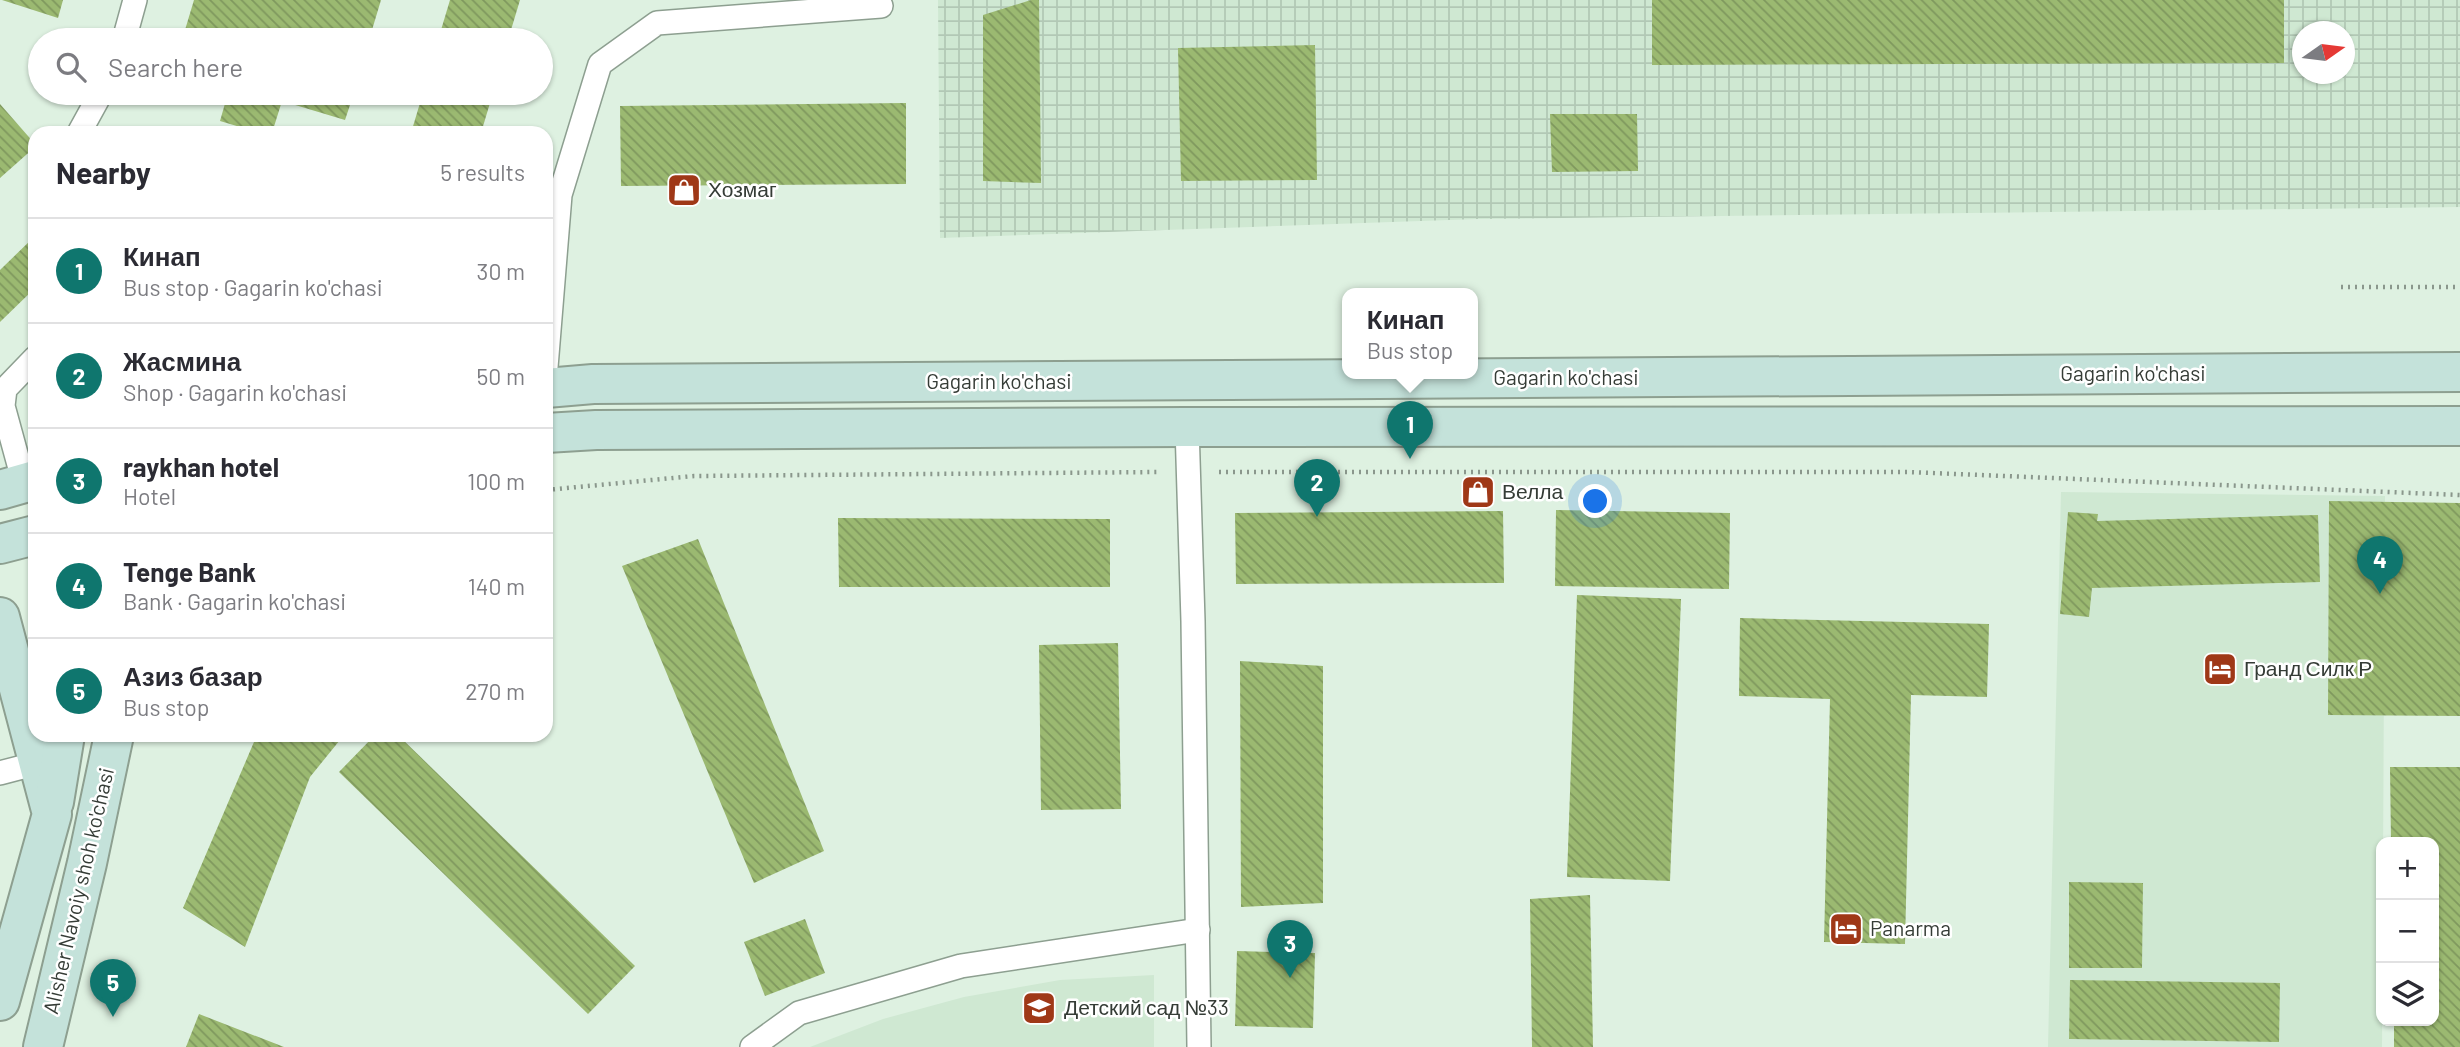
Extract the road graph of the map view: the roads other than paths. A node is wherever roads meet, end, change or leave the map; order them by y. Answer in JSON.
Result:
{"nodes":[{"id":1,"x":135,"y":0,"type":"edge"},
{"id":2,"x":881,"y":6,"type":"dead end"},
{"id":3,"x":127,"y":28,"type":"edge"},
{"id":4,"x":94,"y":105,"type":"edge"},
{"id":5,"x":83,"y":126,"type":"edge"},
{"id":6,"x":553,"y":281,"type":"edge"},
{"id":7,"x":28,"y":365,"type":"edge"},
{"id":8,"x":2460,"y":372,"type":"edge"},
{"id":9,"x":1478,"y":378,"type":"edge"},
{"id":10,"x":1379,"y":379,"type":"edge"},
{"id":11,"x":553,"y":388,"type":"edge"},
{"id":12,"x":2460,"y":426,"type":"edge"},
{"id":13,"x":1187,"y":427,"type":"junction"},
{"id":14,"x":553,"y":433,"type":"edge"},
{"id":15,"x":20,"y":484,"type":"edge"},
{"id":16,"x":28,"y":537,"type":"edge"},
{"id":17,"x":0,"y":544,"type":"edge"},
{"id":18,"x":0,"y":617,"type":"edge"},
{"id":19,"x":28,"y":725,"type":"edge"},
{"id":20,"x":33,"y":742,"type":"edge"},
{"id":21,"x":64,"y":742,"type":"edge"},
{"id":22,"x":113,"y":742,"type":"edge"},
{"id":23,"x":38,"y":763,"type":"junction"},
{"id":24,"x":0,"y":773,"type":"edge"},
{"id":25,"x":52,"y":814,"type":"junction"},
{"id":26,"x":1198,"y":930,"type":"junction"},
{"id":27,"x":0,"y":1001,"type":"edge"},
{"id":28,"x":43,"y":1047,"type":"edge"},
{"id":29,"x":752,"y":1047,"type":"edge"},
{"id":30,"x":1199,"y":1047,"type":"edge"}],
"edges":[{"from":1,"to":3,"type":"lane"},
{"from":2,"to":6,"type":"lane"},
{"from":4,"to":5,"type":"lane"},
{"from":7,"to":15,"type":"lane"},
{"from":8,"to":9,"type":"main road","name":"Gagarin ko'chasi"},
{"from":10,"to":11,"type":"main road","name":"Gagarin ko'chasi"},
{"from":12,"to":13,"type":"main road"},
{"from":13,"to":14,"type":"main road"},
{"from":13,"to":26,"type":"lane"},
{"from":16,"to":17,"type":"main road"},
{"from":18,"to":19,"type":"main road","name":"Alisher Navoiy shoh ko'chasi"},
{"from":20,"to":23,"type":"main road","name":"Alisher Navoiy shoh ko'chasi"},
{"from":21,"to":25,"type":"main road","name":"Alisher Navoiy shoh ko'chasi"},
{"from":22,"to":28,"type":"main road","name":"Alisher Navoiy shoh ko'chasi"},
{"from":23,"to":24,"type":"lane"},
{"from":23,"to":25,"type":"main road","name":"Alisher Navoiy shoh ko'chasi"},
{"from":25,"to":27,"type":"main road","name":"Alisher Navoiy shoh ko'chasi"},
{"from":26,"to":29,"type":"lane"},
{"from":26,"to":30,"type":"lane"}]}
